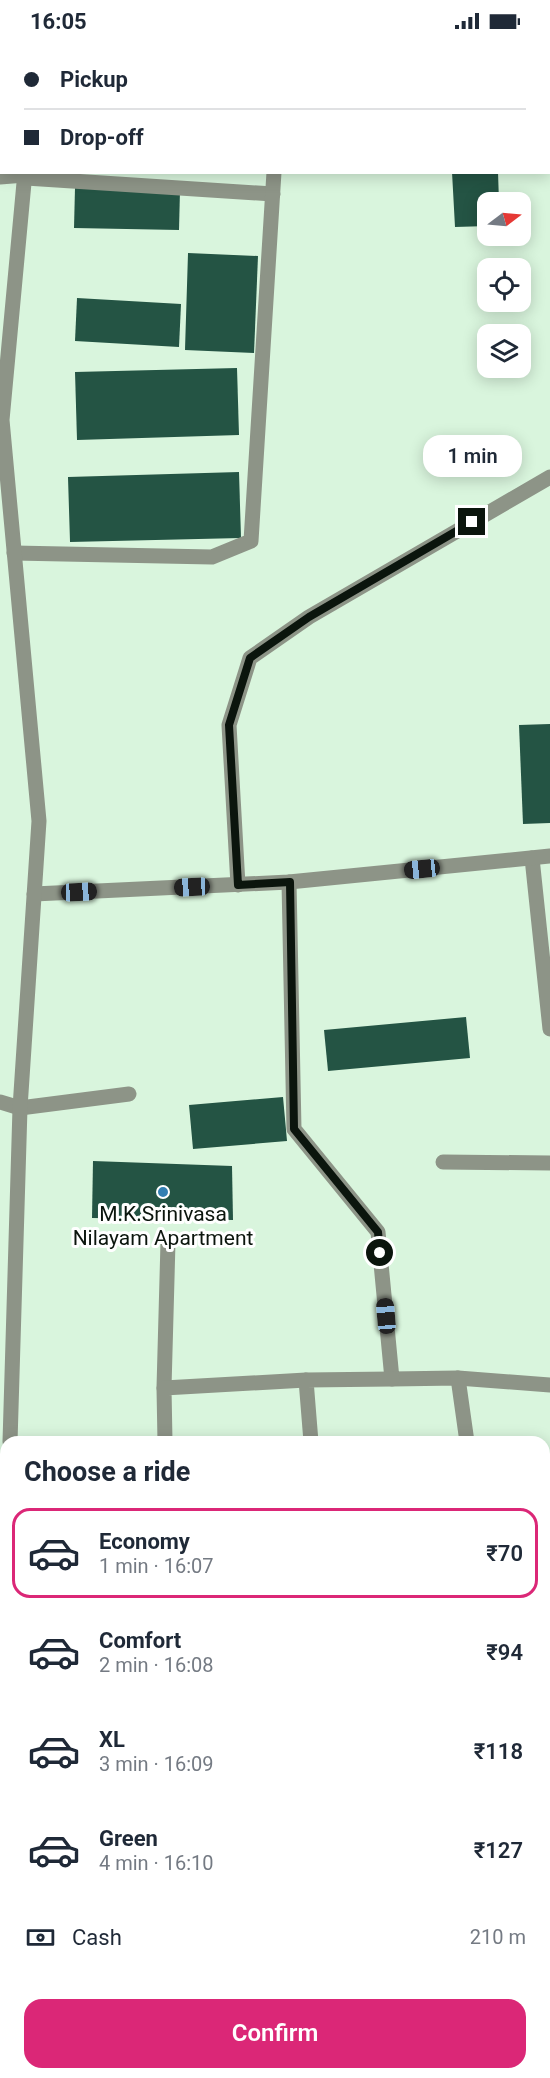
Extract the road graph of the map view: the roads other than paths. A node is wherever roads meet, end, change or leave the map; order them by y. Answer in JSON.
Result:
{"nodes":[{"id":1,"x":25,"y":174,"type":"edge"},
{"id":2,"x":274,"y":174,"type":"edge"},
{"id":3,"x":0,"y":177,"type":"edge"},
{"id":4,"x":273,"y":194,"type":"junction"},
{"id":5,"x":550,"y":477,"type":"edge"},
{"id":6,"x":14,"y":553,"type":"junction"},
{"id":7,"x":550,"y":856,"type":"edge"},
{"id":8,"x":532,"y":858,"type":"junction"},
{"id":9,"x":290,"y":882,"type":"junction"},
{"id":10,"x":238,"y":885,"type":"junction"},
{"id":11,"x":34,"y":894,"type":"junction"},
{"id":12,"x":550,"y":1029,"type":"edge"},
{"id":13,"x":129,"y":1094,"type":"dead end"},
{"id":14,"x":0,"y":1102,"type":"edge"},
{"id":15,"x":20,"y":1108,"type":"junction"},
{"id":16,"x":443,"y":1162,"type":"dead end"},
{"id":17,"x":550,"y":1163,"type":"edge"},
{"id":18,"x":168,"y":1242,"type":"dead end"},
{"id":19,"x":6,"y":1365,"type":"edge"},
{"id":20,"x":458,"y":1378,"type":"junction"},
{"id":21,"x":392,"y":1379,"type":"junction"},
{"id":22,"x":306,"y":1380,"type":"junction"},
{"id":23,"x":550,"y":1385,"type":"edge"},
{"id":24,"x":164,"y":1388,"type":"junction"},
{"id":25,"x":10,"y":1436,"type":"edge"},
{"id":26,"x":165,"y":1436,"type":"edge"},
{"id":27,"x":311,"y":1436,"type":"edge"},
{"id":28,"x":466,"y":1436,"type":"edge"}],
"edges":[{"from":1,"to":3,"type":"street"},
{"from":1,"to":4,"type":"street"},
{"from":1,"to":6,"type":"street"},
{"from":2,"to":4,"type":"street"},
{"from":4,"to":6,"type":"street"},
{"from":5,"to":10,"type":"street"},
{"from":6,"to":11,"type":"street"},
{"from":7,"to":8,"type":"street"},
{"from":8,"to":9,"type":"street"},
{"from":8,"to":12,"type":"street"},
{"from":9,"to":10,"type":"street"},
{"from":9,"to":21,"type":"street"},
{"from":10,"to":11,"type":"street"},
{"from":11,"to":15,"type":"street"},
{"from":13,"to":15,"type":"street"},
{"from":14,"to":15,"type":"street"},
{"from":15,"to":19,"type":"street"},
{"from":16,"to":17,"type":"street"},
{"from":18,"to":24,"type":"street"},
{"from":19,"to":25,"type":"street"},
{"from":20,"to":21,"type":"street"},
{"from":20,"to":23,"type":"street"},
{"from":20,"to":28,"type":"street"},
{"from":21,"to":22,"type":"street"},
{"from":22,"to":24,"type":"street"},
{"from":22,"to":27,"type":"street"},
{"from":24,"to":26,"type":"street"}]}
